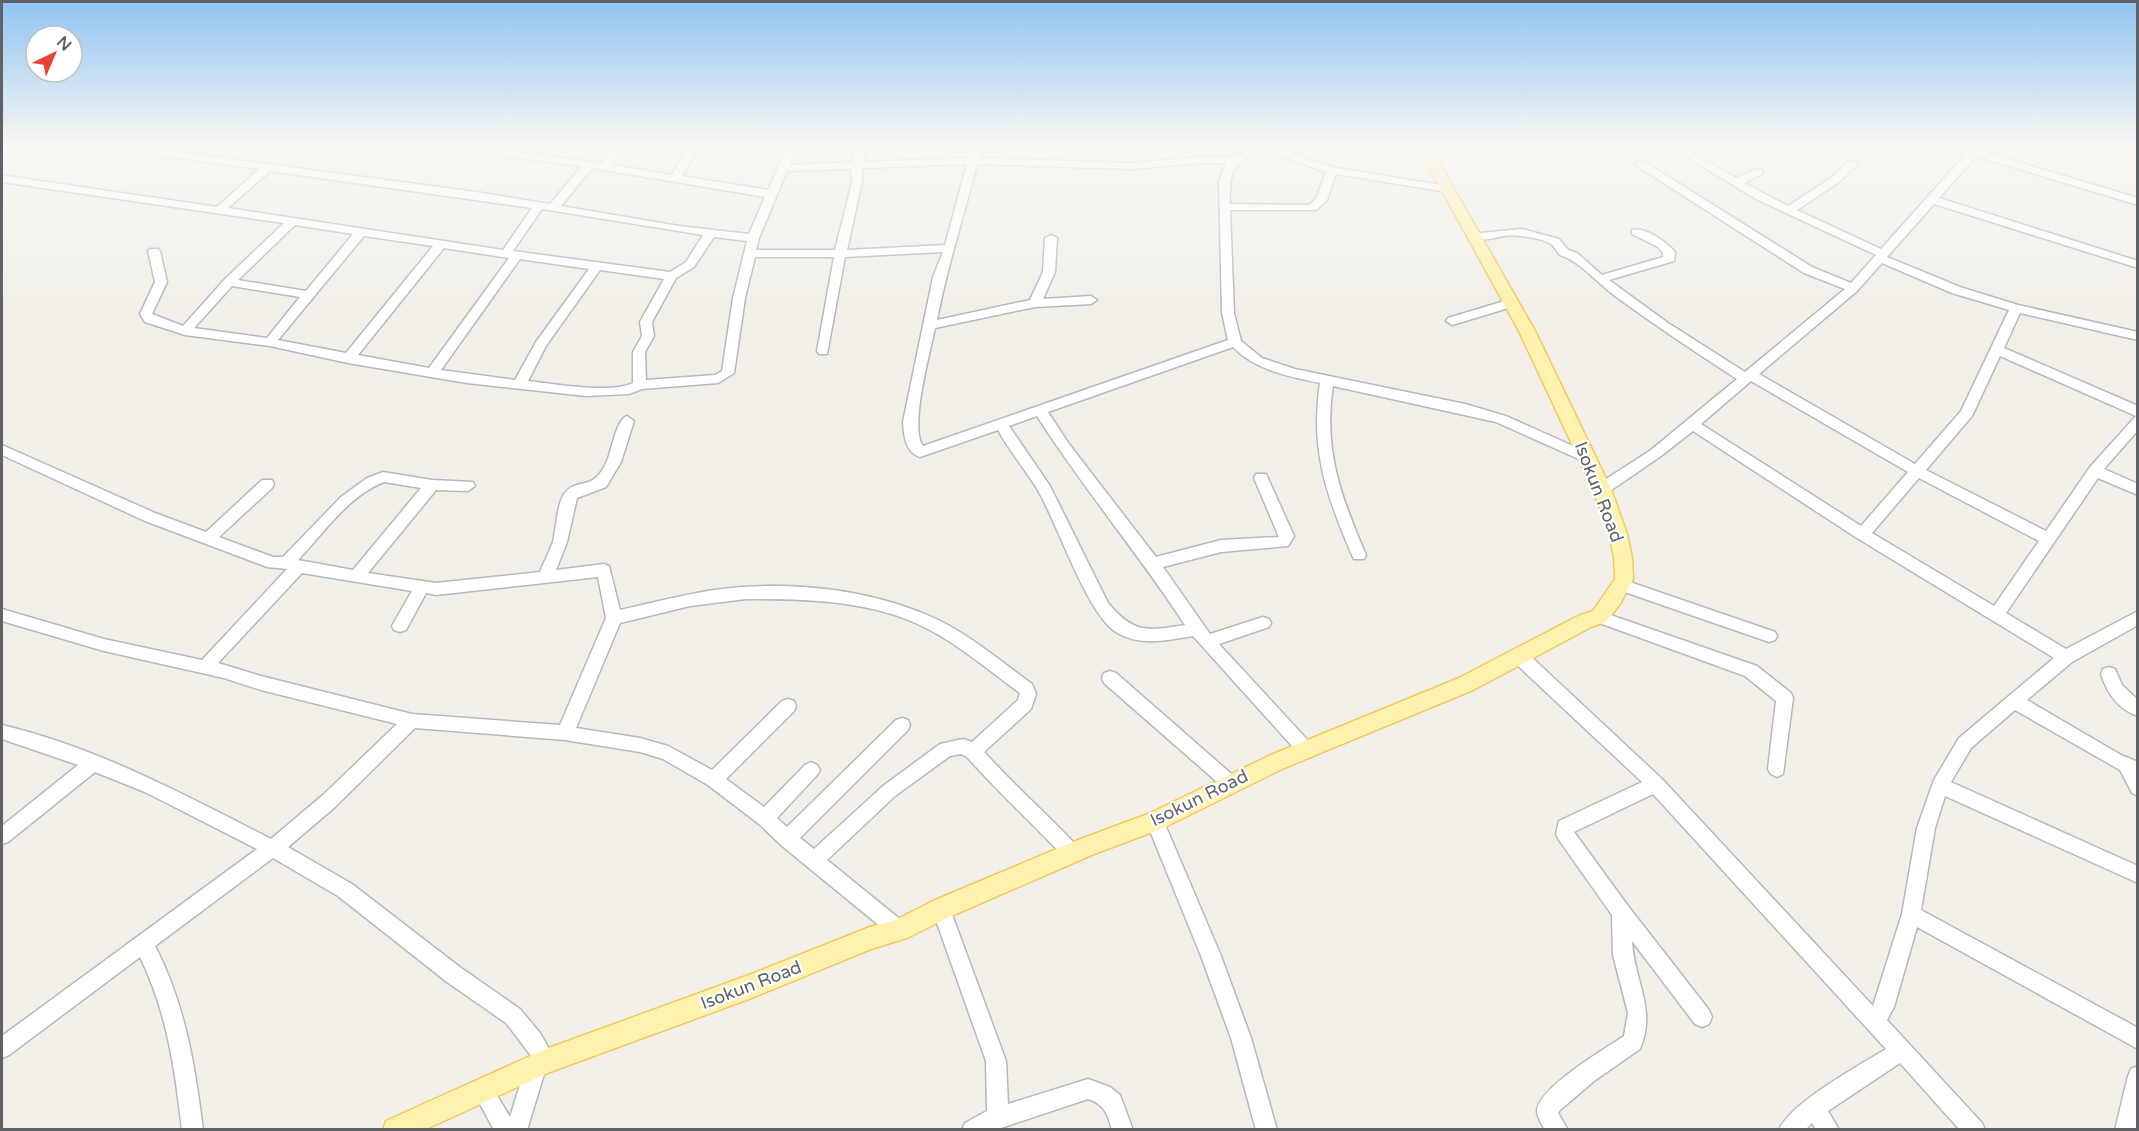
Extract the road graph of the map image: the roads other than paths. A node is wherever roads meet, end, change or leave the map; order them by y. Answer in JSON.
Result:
{"nodes":[{"id":1,"x":133,"y":198,"type":"edge"},
{"id":2,"x":234,"y":198,"type":"edge"},
{"id":3,"x":480,"y":198,"type":"edge"},
{"id":4,"x":562,"y":198,"type":"edge"},
{"id":5,"x":769,"y":198,"type":"edge"},
{"id":6,"x":853,"y":198,"type":"edge"},
{"id":7,"x":963,"y":198,"type":"edge"},
{"id":8,"x":1225,"y":198,"type":"edge"},
{"id":9,"x":1322,"y":198,"type":"edge"},
{"id":10,"x":1452,"y":198,"type":"edge"},
{"id":11,"x":1694,"y":198,"type":"edge"},
{"id":12,"x":1764,"y":198,"type":"edge"},
{"id":13,"x":1808,"y":198,"type":"edge"},
{"id":14,"x":1932,"y":200,"type":"joint"},
{"id":15,"x":539,"y":206,"type":"junction"},
{"id":16,"x":1225,"y":207,"type":"junction"},
{"id":17,"x":553,"y":208,"type":"junction"},
{"id":18,"x":221,"y":209,"type":"junction"},
{"id":19,"x":1788,"y":211,"type":"junction"},
{"id":20,"x":292,"y":222,"type":"junction"},
{"id":21,"x":1470,"y":229,"type":"junction"},
{"id":22,"x":361,"y":232,"type":"junction"},
{"id":23,"x":711,"y":232,"type":"junction"},
{"id":24,"x":1636,"y":232,"type":"dead end"},
{"id":25,"x":753,"y":238,"type":"junction"},
{"id":26,"x":1051,"y":238,"type":"dead end"},
{"id":27,"x":441,"y":244,"type":"junction"},
{"id":28,"x":950,"y":248,"type":"junction"},
{"id":29,"x":154,"y":251,"type":"dead end"},
{"id":30,"x":513,"y":253,"type":"junction"},
{"id":31,"x":750,"y":253,"type":"junction"},
{"id":32,"x":840,"y":254,"type":"junction"},
{"id":33,"x":1882,"y":256,"type":"junction"},
{"id":34,"x":2138,"y":265,"type":"edge"},
{"id":35,"x":596,"y":267,"type":"junction"},
{"id":36,"x":671,"y":276,"type":"junction"},
{"id":37,"x":1600,"y":279,"type":"junction"},
{"id":38,"x":229,"y":282,"type":"junction"},
{"id":39,"x":1853,"y":288,"type":"junction"},
{"id":40,"x":309,"y":295,"type":"junction"},
{"id":41,"x":1091,"y":300,"type":"dead end"},
{"id":42,"x":1035,"y":303,"type":"junction"},
{"id":43,"x":1511,"y":303,"type":"junction"},
{"id":44,"x":2016,"y":308,"type":"junction"},
{"id":45,"x":1452,"y":321,"type":"dead end"},
{"id":46,"x":931,"y":325,"type":"junction"},
{"id":47,"x":185,"y":331,"type":"junction"},
{"id":48,"x":2138,"y":336,"type":"edge"},
{"id":49,"x":270,"y":342,"type":"junction"},
{"id":50,"x":1235,"y":342,"type":"junction"},
{"id":51,"x":1996,"y":349,"type":"junction"},
{"id":52,"x":823,"y":351,"type":"dead end"},
{"id":53,"x":348,"y":358,"type":"junction"},
{"id":54,"x":433,"y":372,"type":"junction"},
{"id":55,"x":1748,"y":377,"type":"junction"},
{"id":56,"x":1327,"y":381,"type":"junction"},
{"id":57,"x":640,"y":384,"type":"junction"},
{"id":58,"x":519,"y":385,"type":"junction"},
{"id":59,"x":1041,"y":412,"type":"junction"},
{"id":60,"x":2138,"y":412,"type":"edge"},
{"id":61,"x":2138,"y":420,"type":"edge"},
{"id":62,"x":627,"y":421,"type":"dead end"},
{"id":63,"x":1001,"y":424,"type":"junction"},
{"id":64,"x":1692,"y":424,"type":"junction"},
{"id":65,"x":2,"y":450,"type":"edge"},
{"id":66,"x":1588,"y":458,"type":"junction"},
{"id":67,"x":1917,"y":471,"type":"junction"},
{"id":68,"x":2095,"y":471,"type":"junction"},
{"id":69,"x":1261,"y":478,"type":"dead end"},
{"id":70,"x":267,"y":484,"type":"dead end"},
{"id":71,"x":432,"y":484,"type":"junction"},
{"id":72,"x":468,"y":486,"type":"dead end"},
{"id":73,"x":1602,"y":489,"type":"junction"},
{"id":74,"x":2138,"y":490,"type":"edge"},
{"id":75,"x":1862,"y":534,"type":"junction"},
{"id":76,"x":208,"y":539,"type":"junction"},
{"id":77,"x":2048,"y":539,"type":"junction"},
{"id":78,"x":1359,"y":555,"type":"dead end"},
{"id":79,"x":1153,"y":564,"type":"junction"},
{"id":80,"x":293,"y":565,"type":"junction"},
{"id":81,"x":358,"y":575,"type":"junction"},
{"id":82,"x":547,"y":575,"type":"junction"},
{"id":83,"x":1621,"y":585,"type":"junction"},
{"id":84,"x":422,"y":587,"type":"junction"},
{"id":85,"x":2,"y":615,"type":"edge"},
{"id":86,"x":1996,"y":615,"type":"junction"},
{"id":87,"x":1599,"y":617,"type":"junction"},
{"id":88,"x":2138,"y":617,"type":"edge"},
{"id":89,"x":614,"y":618,"type":"junction"},
{"id":90,"x":1263,"y":623,"type":"dead end"},
{"id":91,"x":400,"y":626,"type":"dead end"},
{"id":92,"x":1196,"y":629,"type":"junction"},
{"id":93,"x":1769,"y":636,"type":"dead end"},
{"id":94,"x":1206,"y":642,"type":"junction"},
{"id":95,"x":1520,"y":657,"type":"junction"},
{"id":96,"x":2066,"y":657,"type":"junction"},
{"id":97,"x":205,"y":667,"type":"junction"},
{"id":98,"x":2109,"y":674,"type":"dead end"},
{"id":99,"x":1110,"y":678,"type":"dead end"},
{"id":100,"x":2014,"y":701,"type":"junction"},
{"id":101,"x":788,"y":706,"type":"dead end"},
{"id":102,"x":2138,"y":709,"type":"edge"},
{"id":103,"x":412,"y":721,"type":"junction"},
{"id":104,"x":902,"y":725,"type":"dead end"},
{"id":105,"x":2,"y":732,"type":"edge"},
{"id":106,"x":565,"y":733,"type":"junction"},
{"id":107,"x":1307,"y":751,"type":"junction"},
{"id":108,"x":973,"y":752,"type":"junction"},
{"id":109,"x":93,"y":763,"type":"junction"},
{"id":110,"x":2132,"y":768,"type":"edge"},
{"id":111,"x":1777,"y":769,"type":"dead end"},
{"id":112,"x":811,"y":770,"type":"dead end"},
{"id":113,"x":714,"y":780,"type":"junction"},
{"id":114,"x":1230,"y":783,"type":"junction"},
{"id":115,"x":1656,"y":784,"type":"junction"},
{"id":116,"x":1940,"y":785,"type":"junction"},
{"id":117,"x":2138,"y":788,"type":"edge"},
{"id":118,"x":765,"y":818,"type":"junction"},
{"id":119,"x":1155,"y":821,"type":"junction"},
{"id":120,"x":2,"y":836,"type":"edge"},
{"id":121,"x":787,"y":839,"type":"junction"},
{"id":122,"x":274,"y":849,"type":"junction"},
{"id":123,"x":1073,"y":854,"type":"junction"},
{"id":124,"x":814,"y":860,"type":"junction"},
{"id":125,"x":2138,"y":875,"type":"edge"},
{"id":126,"x":941,"y":909,"type":"junction"},
{"id":127,"x":1621,"y":912,"type":"junction"},
{"id":128,"x":1911,"y":914,"type":"junction"},
{"id":129,"x":899,"y":930,"type":"junction"},
{"id":130,"x":143,"y":943,"type":"junction"},
{"id":131,"x":1702,"y":1017,"type":"dead end"},
{"id":132,"x":1876,"y":1020,"type":"junction"},
{"id":133,"x":2138,"y":1039,"type":"edge"},
{"id":134,"x":2,"y":1048,"type":"edge"},
{"id":135,"x":1902,"y":1050,"type":"junction"},
{"id":136,"x":541,"y":1064,"type":"junction"},
{"id":137,"x":2138,"y":1076,"type":"edge"},
{"id":138,"x":483,"y":1091,"type":"junction"},
{"id":139,"x":1813,"y":1108,"type":"junction"},
{"id":140,"x":998,"y":1117,"type":"junction"},
{"id":141,"x":193,"y":1130,"type":"edge"},
{"id":142,"x":395,"y":1130,"type":"edge"},
{"id":143,"x":506,"y":1130,"type":"edge"},
{"id":144,"x":516,"y":1130,"type":"edge"},
{"id":145,"x":972,"y":1130,"type":"edge"},
{"id":146,"x":1123,"y":1130,"type":"edge"},
{"id":147,"x":1267,"y":1130,"type":"edge"},
{"id":148,"x":1558,"y":1130,"type":"edge"},
{"id":149,"x":1789,"y":1130,"type":"edge"},
{"id":150,"x":1829,"y":1130,"type":"edge"},
{"id":151,"x":1975,"y":1130,"type":"edge"},
{"id":152,"x":2125,"y":1130,"type":"edge"}],
"edges":[{"from":1,"to":18,"type":"street"},
{"from":2,"to":18,"type":"street"},
{"from":3,"to":15,"type":"street"},
{"from":4,"to":17,"type":"street"},
{"from":5,"to":25,"type":"street"},
{"from":6,"to":32,"type":"street"},
{"from":7,"to":28,"type":"street"},
{"from":8,"to":16,"type":"street"},
{"from":9,"to":16,"type":"street"},
{"from":10,"to":21,"type":"main road","name":"Isokun Road"},
{"from":11,"to":39,"type":"street"},
{"from":12,"to":19,"type":"street"},
{"from":13,"to":19,"type":"street"},
{"from":14,"to":33,"type":"street"},
{"from":14,"to":34,"type":"street"},
{"from":15,"to":17,"type":"street"},
{"from":15,"to":30,"type":"street"},
{"from":16,"to":50,"type":"street"},
{"from":17,"to":23,"type":"street"},
{"from":18,"to":20,"type":"street"},
{"from":19,"to":33,"type":"street"},
{"from":20,"to":22,"type":"street"},
{"from":20,"to":38,"type":"street"},
{"from":21,"to":37,"type":"street"},
{"from":21,"to":43,"type":"main road","name":"Isokun Road"},
{"from":22,"to":27,"type":"street"},
{"from":22,"to":40,"type":"street"},
{"from":23,"to":25,"type":"street"},
{"from":23,"to":36,"type":"street"},
{"from":24,"to":37,"type":"street"},
{"from":25,"to":31,"type":"street"},
{"from":26,"to":42,"type":"street"},
{"from":27,"to":30,"type":"street"},
{"from":27,"to":53,"type":"street"},
{"from":28,"to":32,"type":"street"},
{"from":28,"to":46,"type":"street"},
{"from":29,"to":47,"type":"street"},
{"from":30,"to":35,"type":"street"},
{"from":30,"to":54,"type":"street"},
{"from":31,"to":32,"type":"street"},
{"from":31,"to":57,"type":"street"},
{"from":32,"to":52,"type":"street"},
{"from":33,"to":39,"type":"street"},
{"from":33,"to":44,"type":"street"},
{"from":35,"to":36,"type":"street"},
{"from":35,"to":58,"type":"street"},
{"from":36,"to":57,"type":"street"},
{"from":37,"to":55,"type":"street"},
{"from":38,"to":40,"type":"street"},
{"from":38,"to":47,"type":"street"},
{"from":39,"to":55,"type":"street"},
{"from":40,"to":49,"type":"street"},
{"from":41,"to":42,"type":"street"},
{"from":42,"to":46,"type":"street"},
{"from":43,"to":45,"type":"street"},
{"from":43,"to":66,"type":"main road","name":"Isokun Road"},
{"from":44,"to":48,"type":"street"},
{"from":44,"to":51,"type":"street"},
{"from":46,"to":63,"type":"street"},
{"from":47,"to":49,"type":"street"},
{"from":49,"to":53,"type":"street"},
{"from":50,"to":56,"type":"street"},
{"from":50,"to":59,"type":"street"},
{"from":51,"to":60,"type":"street"},
{"from":51,"to":67,"type":"street"},
{"from":53,"to":54,"type":"street"},
{"from":54,"to":58,"type":"street"},
{"from":55,"to":64,"type":"street"},
{"from":55,"to":67,"type":"street"},
{"from":56,"to":66,"type":"street"},
{"from":56,"to":78,"type":"street"},
{"from":57,"to":58,"type":"street"},
{"from":59,"to":63,"type":"street"},
{"from":59,"to":79,"type":"street"},
{"from":61,"to":68,"type":"street"},
{"from":62,"to":82,"type":"street"},
{"from":63,"to":92,"type":"street"},
{"from":64,"to":73,"type":"street"},
{"from":64,"to":75,"type":"street"},
{"from":65,"to":76,"type":"street"},
{"from":66,"to":73,"type":"main road","name":"Isokun Road"},
{"from":67,"to":75,"type":"street"},
{"from":67,"to":77,"type":"street"},
{"from":68,"to":74,"type":"street"},
{"from":68,"to":77,"type":"street"},
{"from":69,"to":79,"type":"street"},
{"from":70,"to":76,"type":"street"},
{"from":71,"to":72,"type":"street"},
{"from":71,"to":80,"type":"street"},
{"from":71,"to":81,"type":"street"},
{"from":73,"to":83,"type":"main road","name":"Isokun Road"},
{"from":75,"to":86,"type":"street"},
{"from":76,"to":80,"type":"street"},
{"from":77,"to":86,"type":"street"},
{"from":79,"to":92,"type":"street"},
{"from":80,"to":81,"type":"street"},
{"from":80,"to":97,"type":"street"},
{"from":81,"to":84,"type":"street"},
{"from":82,"to":84,"type":"street"},
{"from":82,"to":89,"type":"street"},
{"from":83,"to":87,"type":"main road"},
{"from":83,"to":93,"type":"street"},
{"from":84,"to":91,"type":"street"},
{"from":85,"to":97,"type":"street"},
{"from":86,"to":96,"type":"street"},
{"from":87,"to":95,"type":"main road","name":"Isokun Road"},
{"from":87,"to":111,"type":"street"},
{"from":88,"to":96,"type":"street"},
{"from":89,"to":106,"type":"street"},
{"from":89,"to":108,"type":"street"},
{"from":90,"to":94,"type":"street"},
{"from":92,"to":94,"type":"street"},
{"from":94,"to":107,"type":"street"},
{"from":95,"to":107,"type":"main road","name":"Isokun Road"},
{"from":95,"to":115,"type":"street"},
{"from":96,"to":100,"type":"street"},
{"from":97,"to":103,"type":"street"},
{"from":98,"to":102,"type":"street"},
{"from":99,"to":114,"type":"street"},
{"from":100,"to":110,"type":"street"},
{"from":100,"to":116,"type":"street"},
{"from":101,"to":113,"type":"street"},
{"from":103,"to":106,"type":"street"},
{"from":103,"to":122,"type":"street"},
{"from":104,"to":121,"type":"street"},
{"from":105,"to":109,"type":"street"},
{"from":106,"to":113,"type":"street"},
{"from":107,"to":114,"type":"main road","name":"Isokun Road"},
{"from":108,"to":123,"type":"street"},
{"from":108,"to":124,"type":"street"},
{"from":109,"to":120,"type":"street"},
{"from":109,"to":122,"type":"street"},
{"from":110,"to":117,"type":"street"},
{"from":112,"to":118,"type":"street"},
{"from":113,"to":118,"type":"street"},
{"from":114,"to":119,"type":"main road","name":"Isokun Road"},
{"from":115,"to":127,"type":"street"},
{"from":115,"to":132,"type":"street"},
{"from":116,"to":125,"type":"street"},
{"from":116,"to":128,"type":"street"},
{"from":118,"to":121,"type":"street"},
{"from":119,"to":123,"type":"main road","name":"Isokun Road"},
{"from":119,"to":147,"type":"street"},
{"from":121,"to":124,"type":"street"},
{"from":122,"to":130,"type":"street"},
{"from":122,"to":136,"type":"street"},
{"from":123,"to":126,"type":"main road","name":"Isokun Road"},
{"from":124,"to":129,"type":"street"},
{"from":126,"to":129,"type":"main road","name":"Isokun Road"},
{"from":126,"to":140,"type":"street"},
{"from":127,"to":131,"type":"street"},
{"from":127,"to":148,"type":"street"},
{"from":128,"to":132,"type":"street"},
{"from":128,"to":133,"type":"street"},
{"from":129,"to":136,"type":"main road","name":"Isokun Road"},
{"from":130,"to":134,"type":"street"},
{"from":130,"to":141,"type":"street"},
{"from":132,"to":135,"type":"street"},
{"from":135,"to":139,"type":"street"},
{"from":135,"to":151,"type":"street"},
{"from":136,"to":138,"type":"main road","name":"Isokun Road"},
{"from":136,"to":144,"type":"street"},
{"from":137,"to":152,"type":"street"},
{"from":138,"to":142,"type":"main road","name":"Isokun Road"},
{"from":138,"to":143,"type":"street"},
{"from":139,"to":149,"type":"street"},
{"from":139,"to":150,"type":"street"},
{"from":140,"to":145,"type":"street"},
{"from":140,"to":146,"type":"street"}]}
